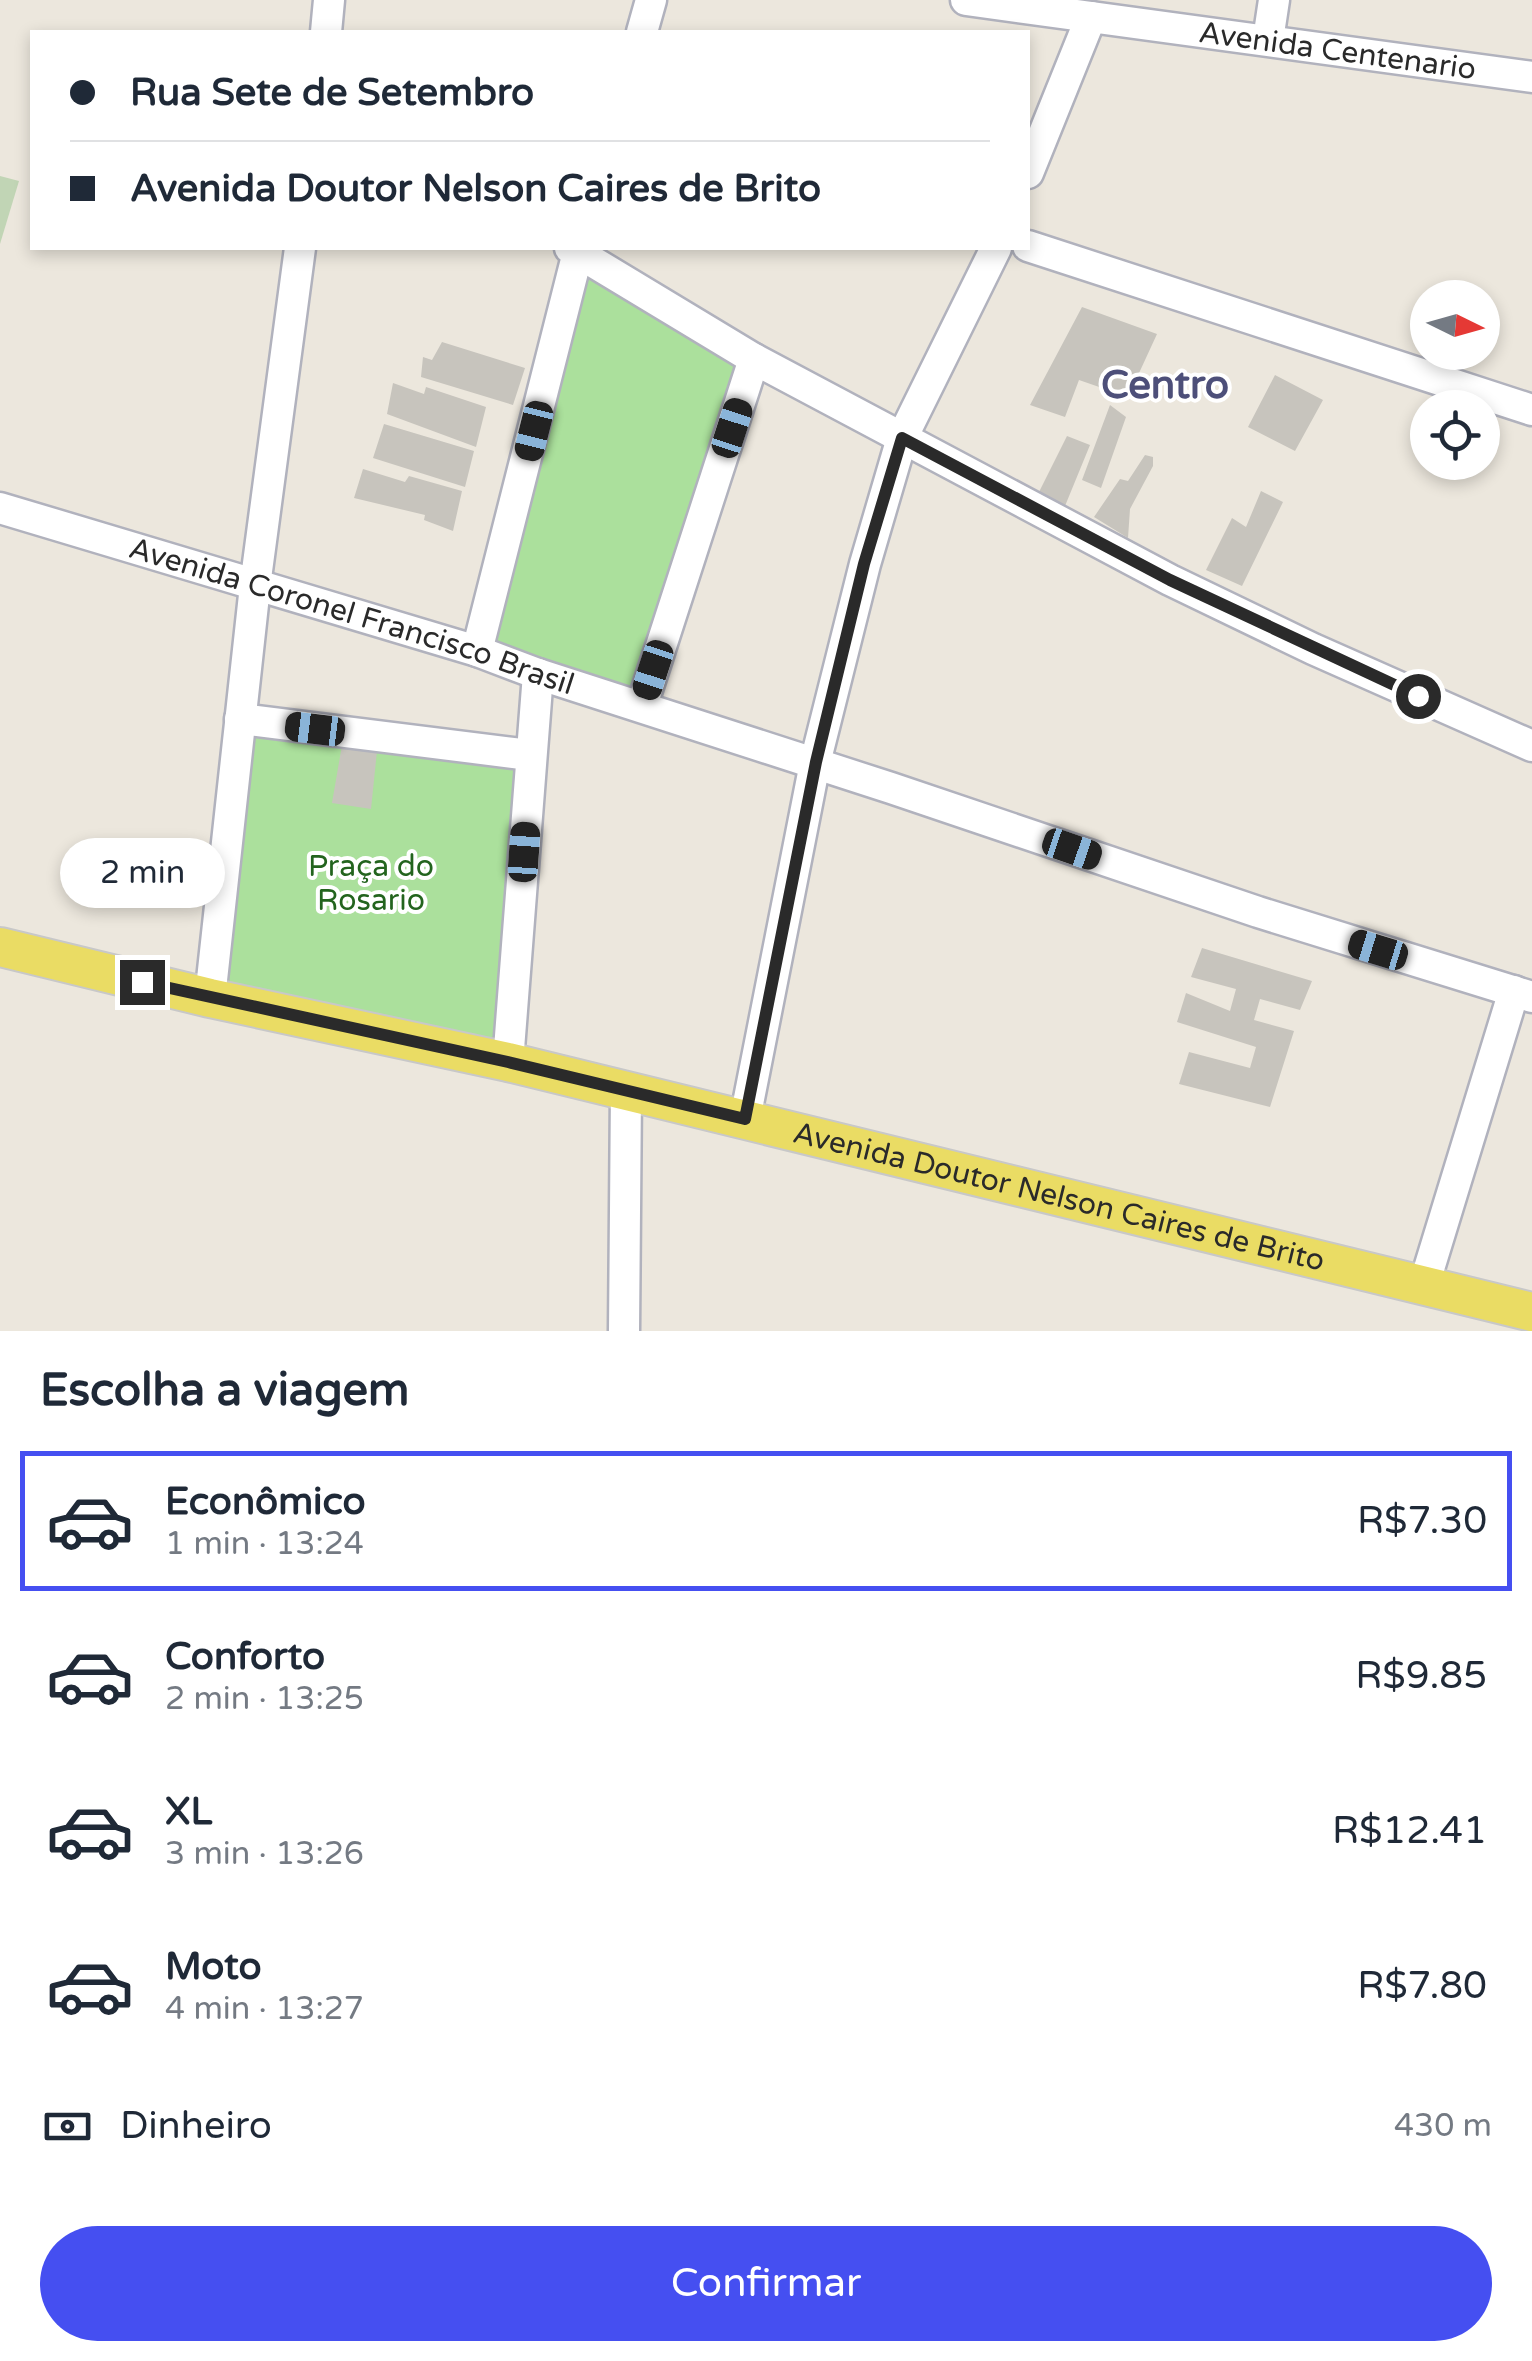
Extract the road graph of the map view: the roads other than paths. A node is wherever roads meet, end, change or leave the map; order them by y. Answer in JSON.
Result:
{"nodes":[{"id":1,"x":330,"y":0,"type":"edge"},
{"id":2,"x":651,"y":0,"type":"edge"},
{"id":3,"x":966,"y":0,"type":"edge"},
{"id":4,"x":1274,"y":0,"type":"edge"},
{"id":5,"x":1091,"y":17,"type":"junction"},
{"id":6,"x":326,"y":30,"type":"edge"},
{"id":7,"x":643,"y":30,"type":"edge"},
{"id":8,"x":1268,"y":40,"type":"junction"},
{"id":9,"x":1532,"y":77,"type":"edge"},
{"id":10,"x":1030,"y":168,"type":"edge"},
{"id":11,"x":1030,"y":247,"type":"edge"},
{"id":12,"x":300,"y":250,"type":"edge"},
{"id":13,"x":576,"y":250,"type":"edge"},
{"id":14,"x":578,"y":250,"type":"edge"},
{"id":15,"x":995,"y":250,"type":"edge"},
{"id":16,"x":754,"y":359,"type":"junction"},
{"id":17,"x":1532,"y":410,"type":"edge"},
{"id":18,"x":902,"y":438,"type":"junction"},
{"id":19,"x":0,"y":508,"type":"edge"},
{"id":20,"x":255,"y":586,"type":"junction"},
{"id":21,"x":477,"y":651,"type":"junction"},
{"id":22,"x":538,"y":674,"type":"junction"},
{"id":23,"x":642,"y":705,"type":"junction"},
{"id":24,"x":240,"y":719,"type":"junction"},
{"id":25,"x":1532,"y":746,"type":"edge"},
{"id":26,"x":530,"y":754,"type":"junction"},
{"id":27,"x":816,"y":762,"type":"junction"},
{"id":28,"x":0,"y":947,"type":"edge"},
{"id":29,"x":1523,"y":994,"type":"edge"},
{"id":30,"x":210,"y":998,"type":"junction"},
{"id":31,"x":508,"y":1062,"type":"junction"},
{"id":32,"x":626,"y":1090,"type":"junction"},
{"id":33,"x":745,"y":1119,"type":"junction"},
{"id":34,"x":1424,"y":1284,"type":"junction"},
{"id":35,"x":1532,"y":1312,"type":"edge"},
{"id":36,"x":624,"y":1331,"type":"edge"}],
"edges":[{"from":1,"to":6,"type":"street"},
{"from":2,"to":7,"type":"street"},
{"from":3,"to":5,"type":"street","name":"Avenida Centenario"},
{"from":4,"to":8,"type":"street"},
{"from":5,"to":8,"type":"street","name":"Avenida Centenario"},
{"from":5,"to":10,"type":"street"},
{"from":8,"to":9,"type":"street","name":"Avenida Centenario"},
{"from":11,"to":17,"type":"street"},
{"from":12,"to":20,"type":"street"},
{"from":13,"to":21,"type":"street"},
{"from":14,"to":16,"type":"street"},
{"from":15,"to":18,"type":"street"},
{"from":16,"to":18,"type":"street"},
{"from":16,"to":23,"type":"street"},
{"from":18,"to":25,"type":"street"},
{"from":18,"to":27,"type":"street"},
{"from":19,"to":20,"type":"street","name":"Avenida Coronel Francisco Brasil"},
{"from":20,"to":21,"type":"street","name":"Avenida Coronel Francisco Brasil"},
{"from":20,"to":24,"type":"street"},
{"from":21,"to":22,"type":"street","name":"Avenida Coronel Francisco Brasil"},
{"from":22,"to":23,"type":"street","name":"Avenida Coronel Francisco Brasil"},
{"from":22,"to":26,"type":"street"},
{"from":23,"to":27,"type":"street","name":"Avenida Coronel Francisco Brasil"},
{"from":24,"to":26,"type":"street"},
{"from":24,"to":30,"type":"street"},
{"from":26,"to":31,"type":"street"},
{"from":27,"to":29,"type":"street","name":"Avenida Coronel Francisco Brasil"},
{"from":27,"to":33,"type":"street"},
{"from":28,"to":30,"type":"main road","name":"Avenida Doutor Nelson Caires de Brito"},
{"from":29,"to":34,"type":"street"},
{"from":30,"to":31,"type":"main road","name":"Avenida Doutor Nelson Caires de Brito"},
{"from":31,"to":32,"type":"main road","name":"Avenida Doutor Nelson Caires de Brito"},
{"from":32,"to":33,"type":"main road","name":"Avenida Doutor Nelson Caires de Brito"},
{"from":32,"to":36,"type":"street"},
{"from":33,"to":34,"type":"main road","name":"Avenida Doutor Nelson Caires de Brito"},
{"from":34,"to":35,"type":"main road","name":"Avenida Doutor Nelson Caires de Brito"}]}
